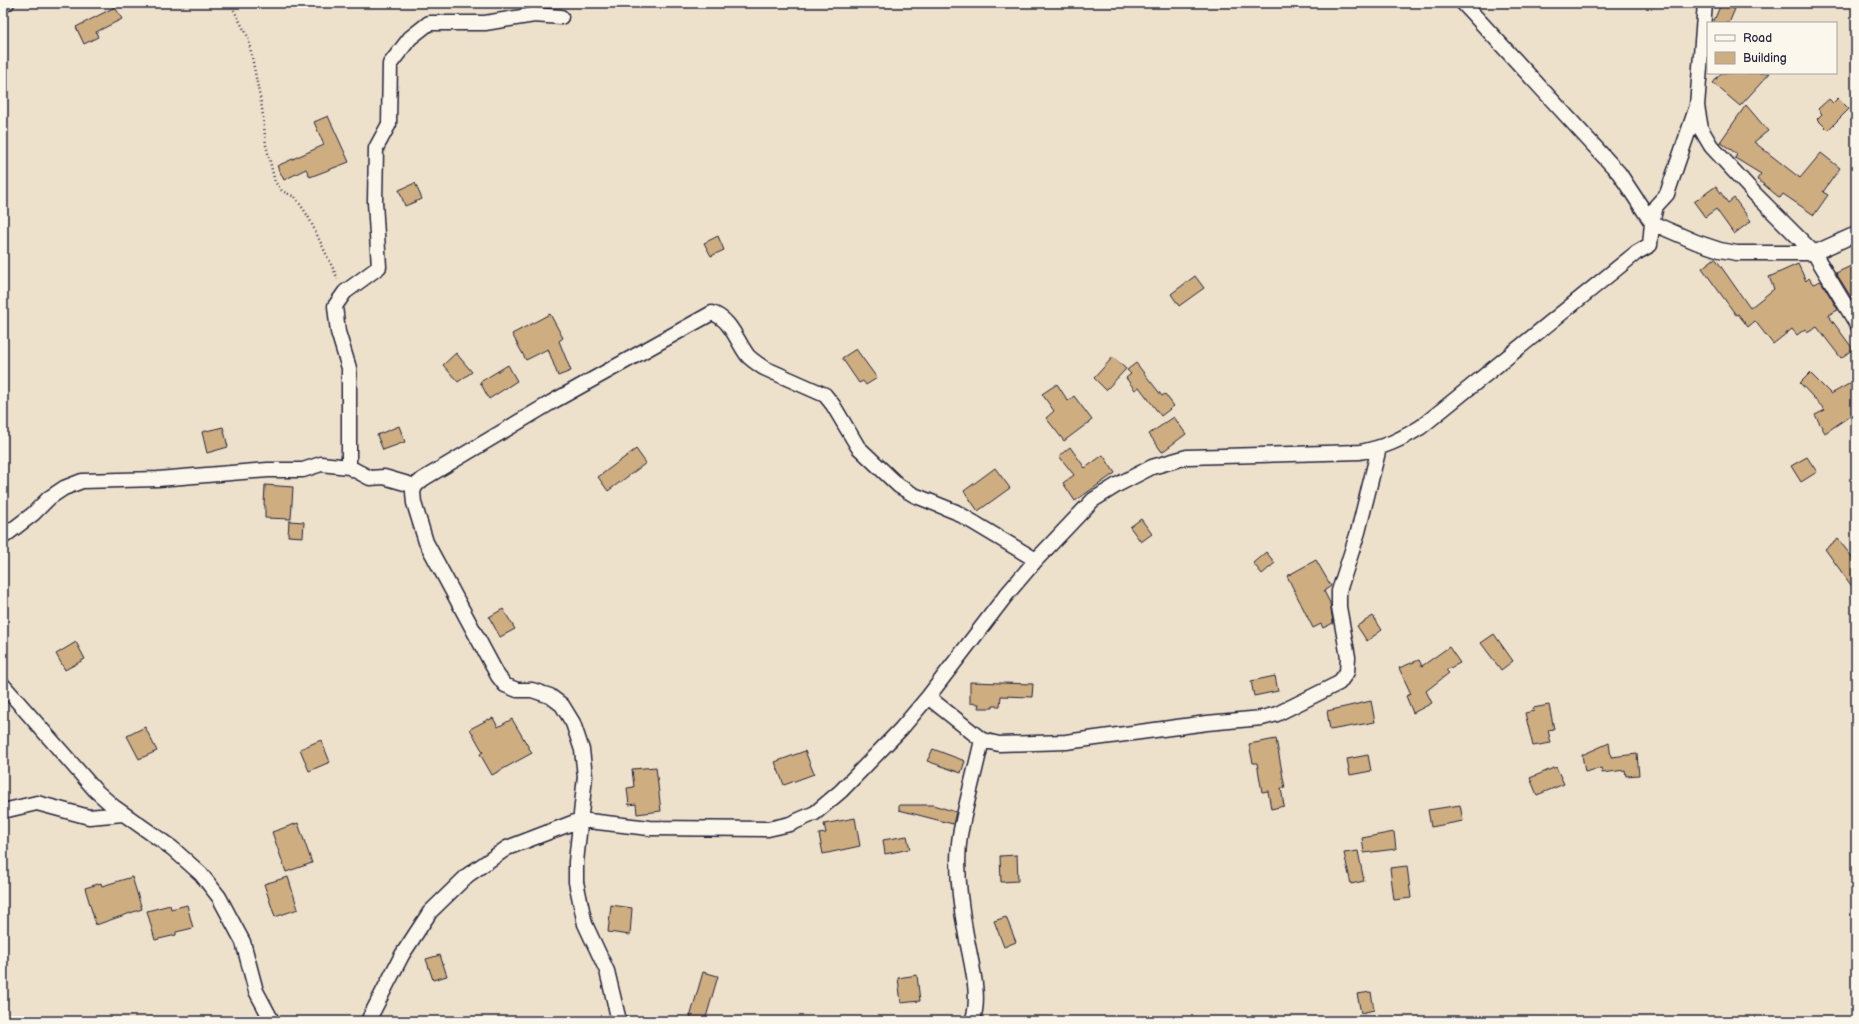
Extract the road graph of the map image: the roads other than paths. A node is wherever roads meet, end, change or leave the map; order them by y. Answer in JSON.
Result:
{"nodes":[{"id":1,"x":7,"y":3,"type":"edge"},
{"id":2,"x":1463,"y":3,"type":"edge"},
{"id":3,"x":1705,"y":3,"type":"edge"},
{"id":4,"x":3,"y":5,"type":"edge"},
{"id":5,"x":562,"y":17,"type":"dead end"},
{"id":6,"x":1697,"y":106,"type":"junction"},
{"id":7,"x":1652,"y":223,"type":"junction"},
{"id":8,"x":1856,"y":234,"type":"edge"},
{"id":9,"x":1814,"y":253,"type":"junction"},
{"id":10,"x":1856,"y":323,"type":"edge"},
{"id":11,"x":1379,"y":448,"type":"junction"},
{"id":12,"x":349,"y":467,"type":"junction"},
{"id":13,"x":415,"y":486,"type":"junction"},
{"id":14,"x":3,"y":537,"type":"edge"},
{"id":15,"x":1036,"y":560,"type":"junction"},
{"id":16,"x":3,"y":685,"type":"edge"},
{"id":17,"x":928,"y":697,"type":"junction"},
{"id":18,"x":982,"y":740,"type":"junction"},
{"id":19,"x":3,"y":811,"type":"edge"},
{"id":20,"x":122,"y":814,"type":"junction"},
{"id":21,"x":580,"y":820,"type":"junction"},
{"id":22,"x":272,"y":1021,"type":"edge"},
{"id":23,"x":368,"y":1021,"type":"edge"},
{"id":24,"x":619,"y":1021,"type":"edge"},
{"id":25,"x":972,"y":1021,"type":"edge"}],
"edges":[{"from":1,"to":4,"type":"street"},
{"from":2,"to":7,"type":"street"},
{"from":3,"to":6,"type":"street"},
{"from":5,"to":12,"type":"street"},
{"from":6,"to":7,"type":"street"},
{"from":6,"to":9,"type":"street"},
{"from":7,"to":9,"type":"street"},
{"from":7,"to":11,"type":"street"},
{"from":8,"to":9,"type":"street"},
{"from":9,"to":10,"type":"street"},
{"from":11,"to":15,"type":"street"},
{"from":11,"to":18,"type":"street"},
{"from":12,"to":13,"type":"street"},
{"from":12,"to":14,"type":"street"},
{"from":13,"to":15,"type":"street"},
{"from":13,"to":21,"type":"street"},
{"from":15,"to":17,"type":"street"},
{"from":16,"to":20,"type":"street"},
{"from":17,"to":18,"type":"street"},
{"from":17,"to":21,"type":"street"},
{"from":18,"to":25,"type":"street"},
{"from":19,"to":20,"type":"street"},
{"from":20,"to":22,"type":"street"},
{"from":21,"to":23,"type":"street"},
{"from":21,"to":24,"type":"street"}]}
